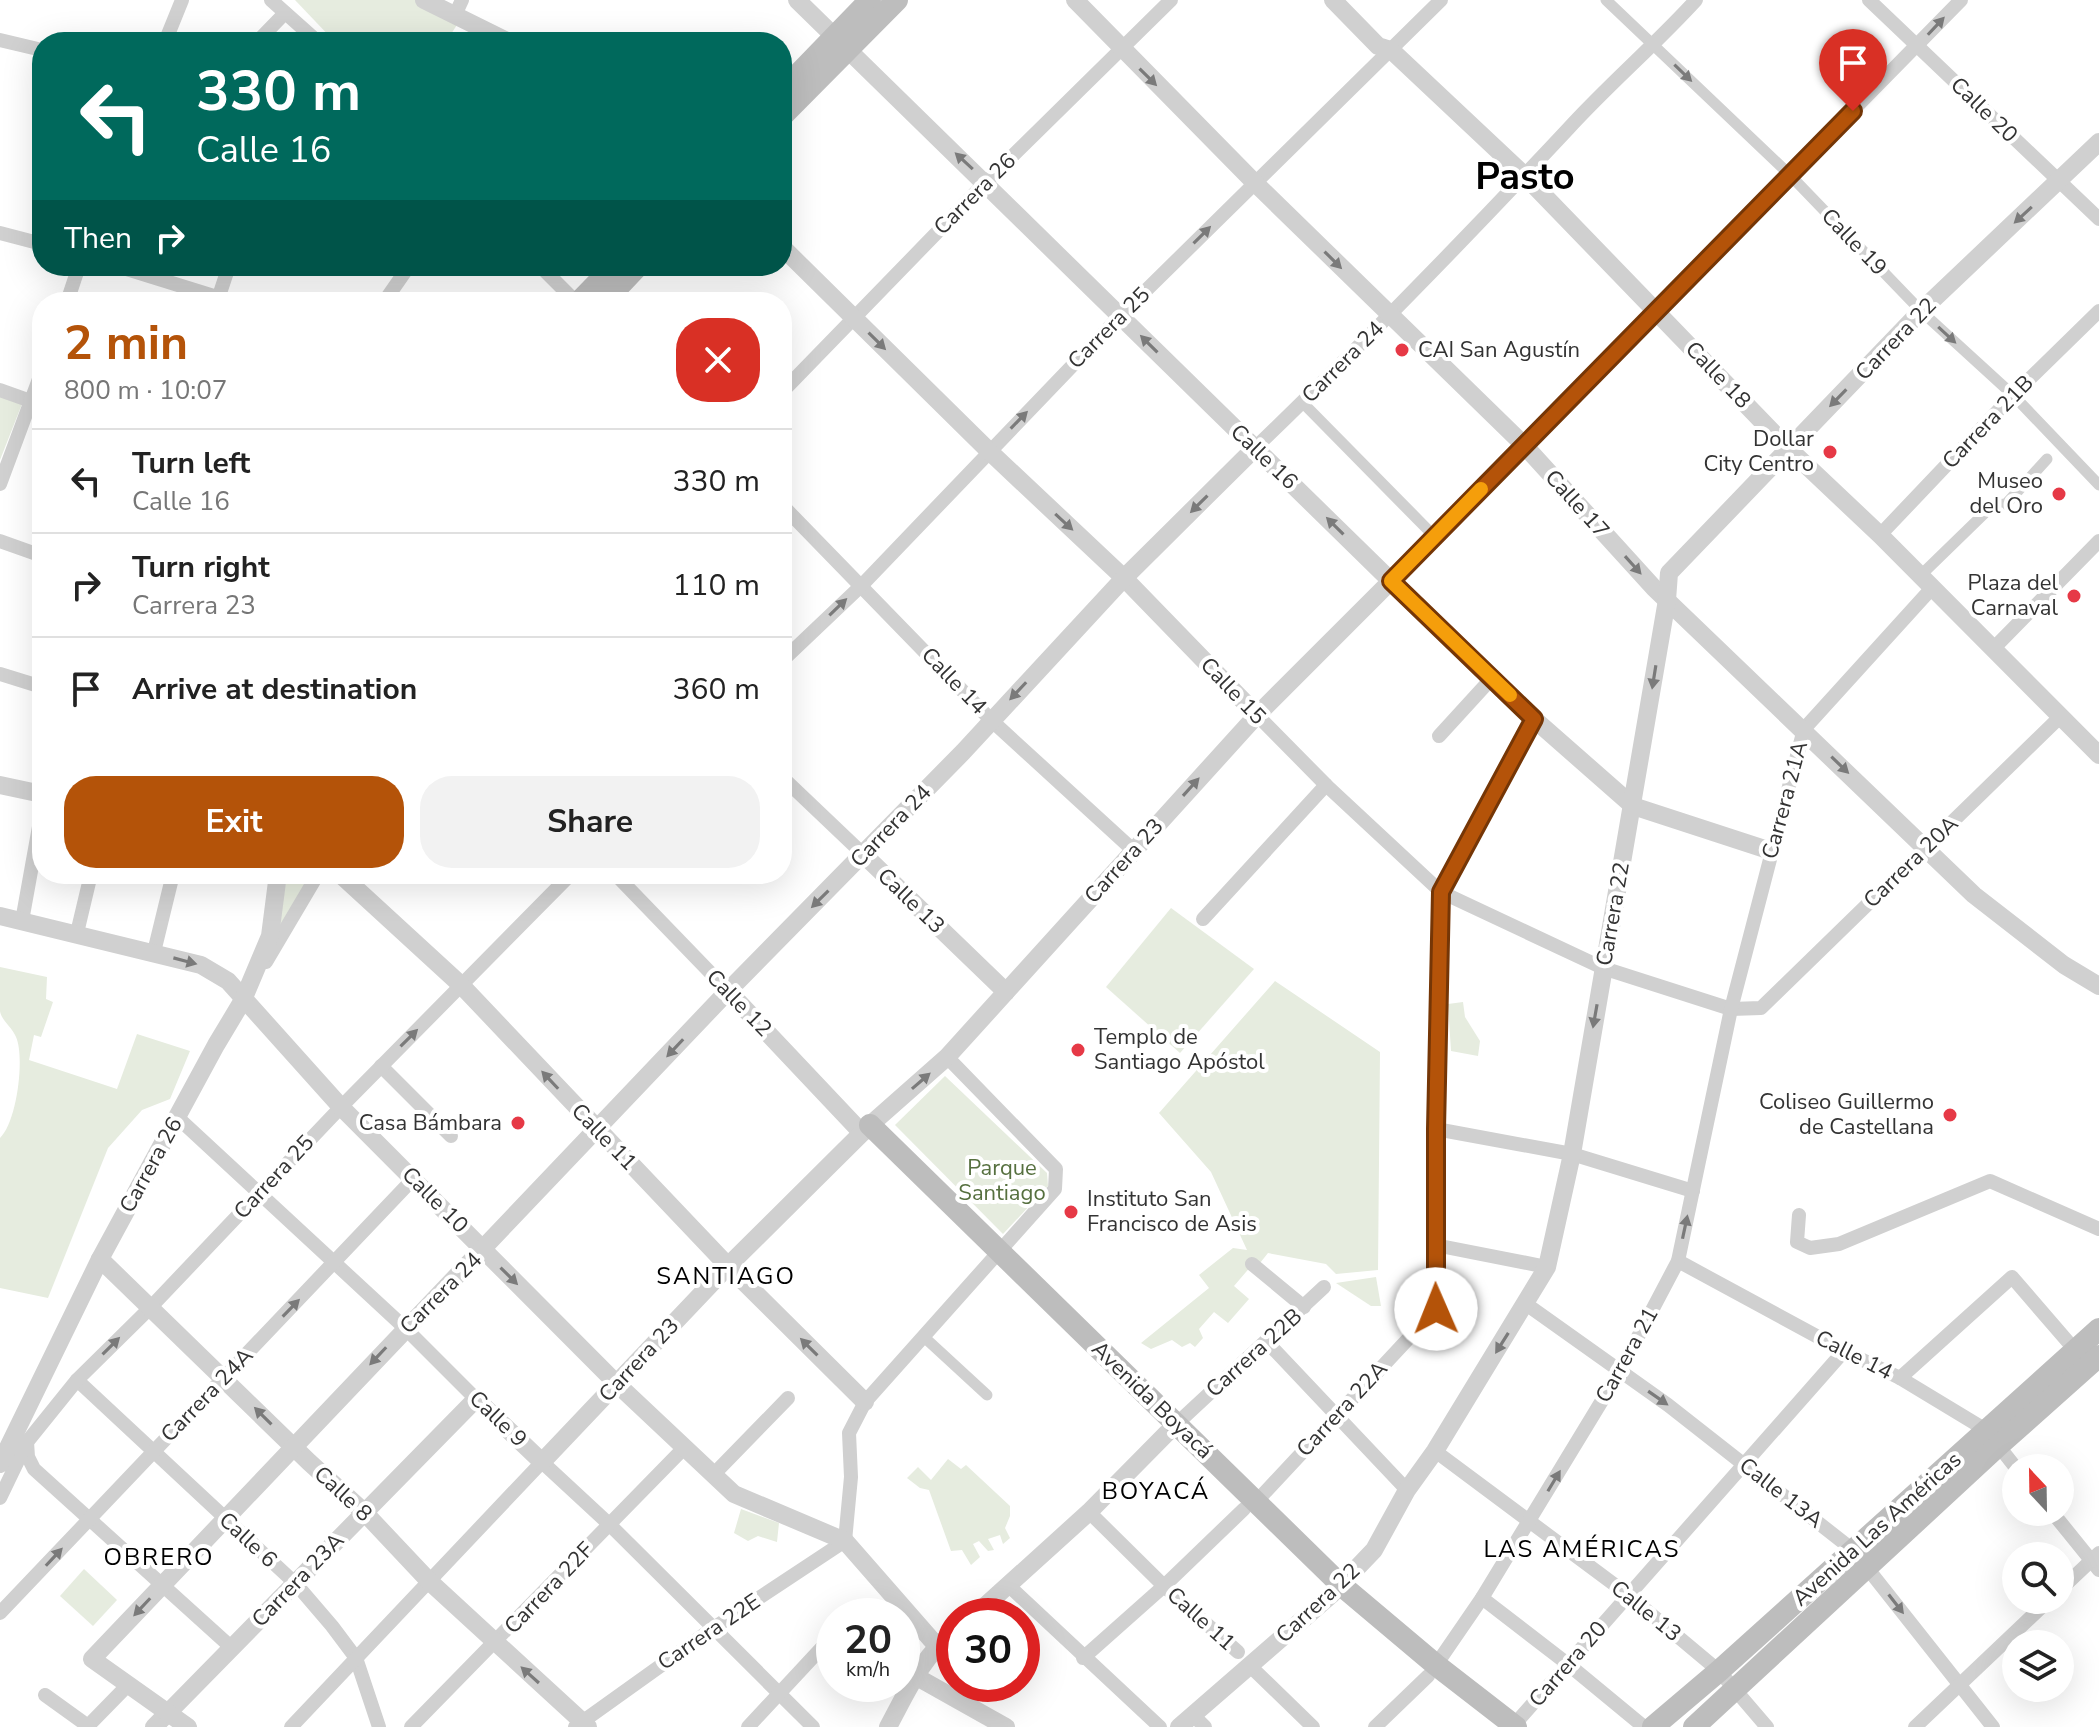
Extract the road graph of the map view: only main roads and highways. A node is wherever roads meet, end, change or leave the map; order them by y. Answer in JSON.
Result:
{"nodes":[{"id":1,"x":870,"y":0,"type":"edge"},
{"id":2,"x":897,"y":0,"type":"edge"},
{"id":3,"x":840,"y":43,"type":"junction"},
{"id":4,"x":792,"y":83,"type":"edge"},
{"id":5,"x":792,"y":103,"type":"edge"},
{"id":6,"x":604,"y":276,"type":"edge"},
{"id":7,"x":629,"y":276,"type":"edge"},
{"id":8,"x":588,"y":292,"type":"edge"},
{"id":9,"x":613,"y":292,"type":"edge"},
{"id":10,"x":866,"y":1129,"type":"road end"},
{"id":11,"x":2099,"y":1329,"type":"edge"},
{"id":12,"x":2099,"y":1356,"type":"edge"},
{"id":13,"x":1992,"y":1438,"type":"junction"},
{"id":14,"x":1860,"y":1558,"type":"junction"},
{"id":15,"x":1508,"y":1726,"type":"edge"},
{"id":16,"x":1653,"y":1727,"type":"edge"},
{"id":17,"x":1694,"y":1727,"type":"edge"}],
"edges":[{"from":1,"to":3,"type":"main road"},
{"from":2,"to":3,"type":"main road"},
{"from":3,"to":4,"type":"main road"},
{"from":3,"to":5,"type":"main road"},
{"from":6,"to":8,"type":"main road"},
{"from":7,"to":9,"type":"main road"},
{"from":10,"to":15,"type":"main road","name":"Avenida Boyacá"},
{"from":11,"to":13,"type":"main road","name":"Avenida Las Américas"},
{"from":12,"to":13,"type":"main road","name":"Avenida Las Américas"},
{"from":13,"to":14,"type":"main road","name":"Avenida Las Américas"},
{"from":14,"to":16,"type":"main road","name":"Avenida Las Américas"},
{"from":14,"to":17,"type":"main road","name":"Avenida Las Américas"}]}
